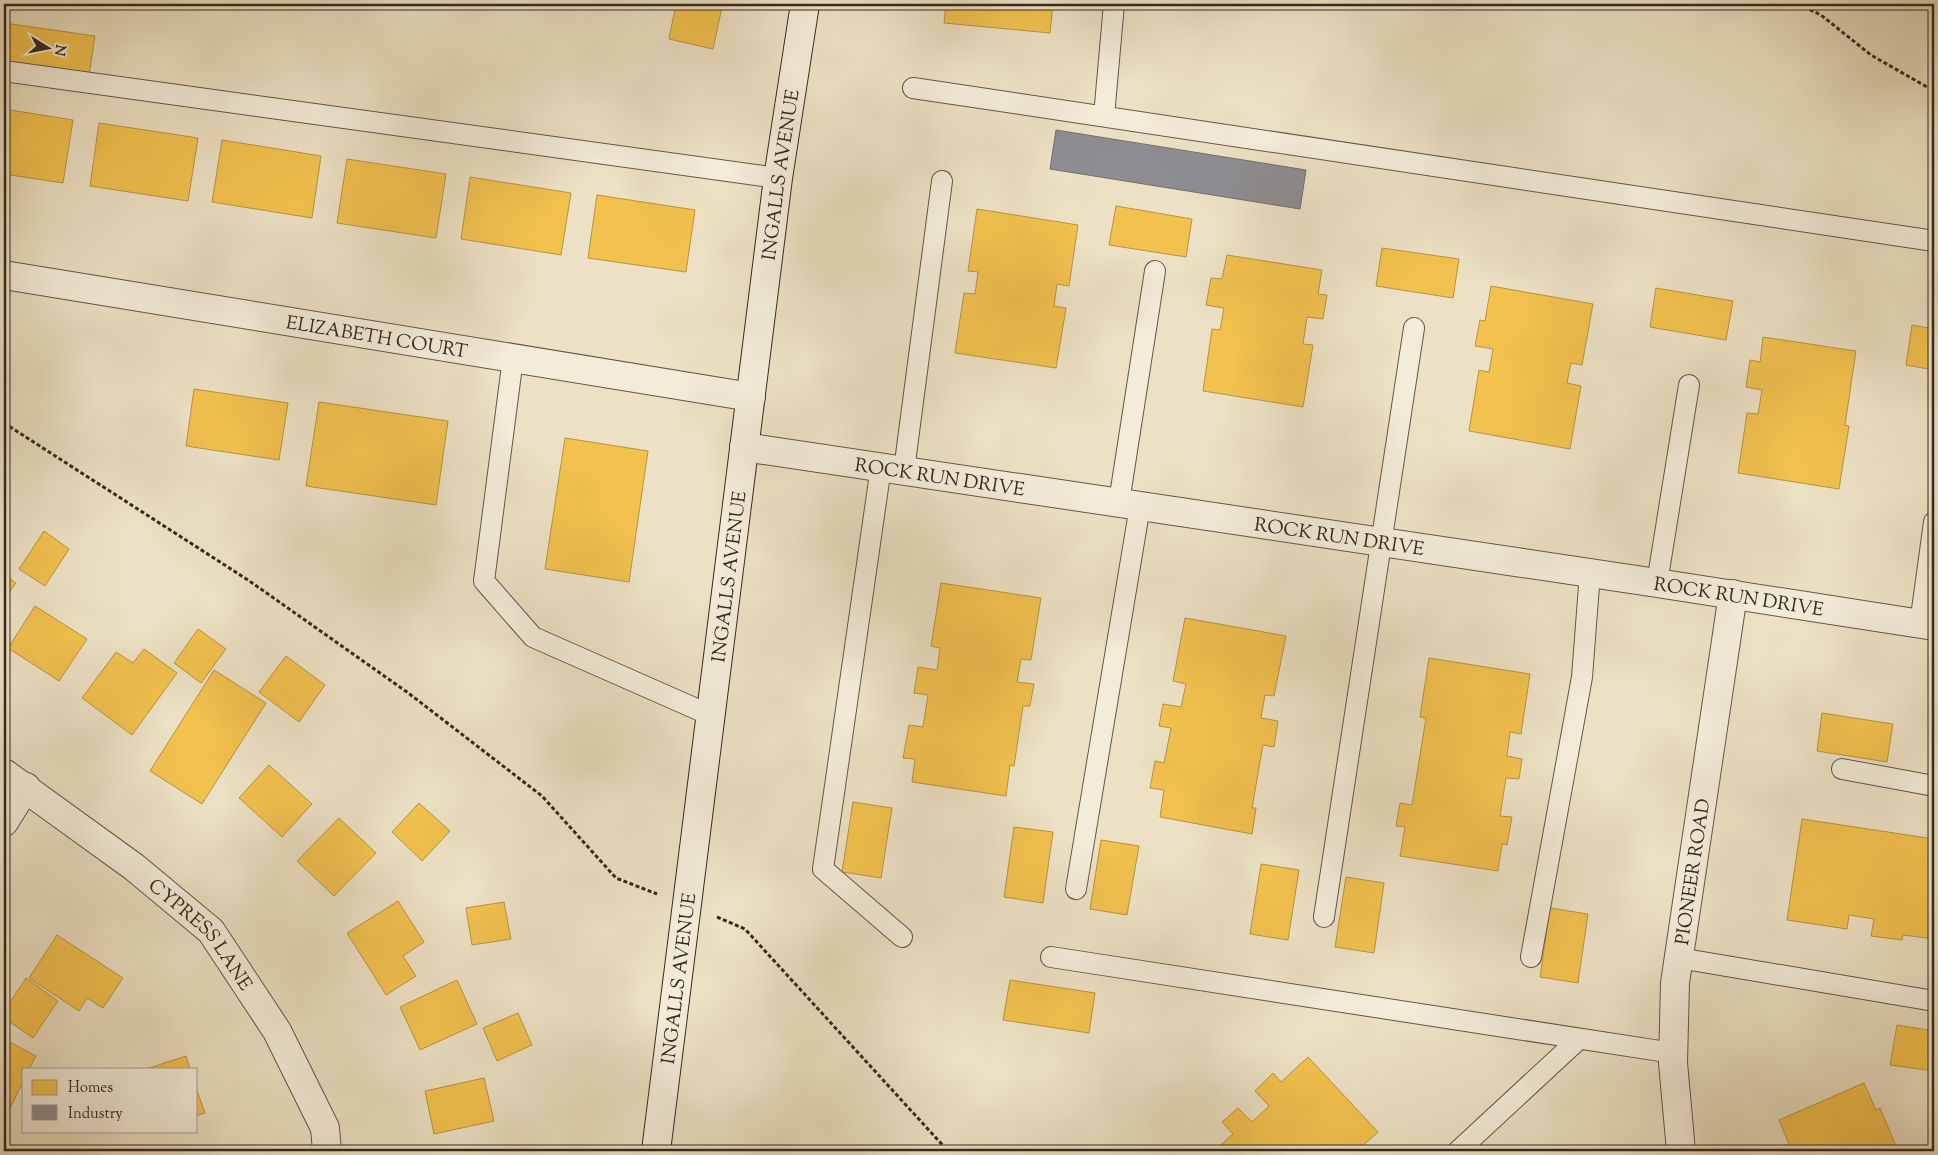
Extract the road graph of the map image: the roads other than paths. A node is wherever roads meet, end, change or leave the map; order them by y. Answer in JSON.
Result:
{"nodes":[{"id":1,"x":805,"y":4,"type":"edge"},
{"id":2,"x":1114,"y":4,"type":"edge"},
{"id":3,"x":4,"y":70,"type":"edge"},
{"id":4,"x":913,"y":88,"type":"dead end"},
{"id":5,"x":1104,"y":116,"type":"junction"},
{"id":6,"x":778,"y":178,"type":"junction"},
{"id":7,"x":942,"y":181,"type":"dead end"},
{"id":8,"x":1934,"y":241,"type":"edge"},
{"id":9,"x":1155,"y":271,"type":"dead end"},
{"id":10,"x":4,"y":275,"type":"edge"},
{"id":11,"x":1414,"y":328,"type":"dead end"},
{"id":12,"x":513,"y":358,"type":"junction"},
{"id":13,"x":1689,"y":385,"type":"dead end"},
{"id":14,"x":750,"y":397,"type":"junction"},
{"id":15,"x":744,"y":447,"type":"junction"},
{"id":16,"x":892,"y":469,"type":"junction"},
{"id":17,"x":1129,"y":504,"type":"junction"},
{"id":18,"x":1934,"y":522,"type":"edge"},
{"id":19,"x":1381,"y":542,"type":"junction"},
{"id":20,"x":1590,"y":572,"type":"junction"},
{"id":21,"x":1657,"y":583,"type":"junction"},
{"id":22,"x":1733,"y":594,"type":"junction"},
{"id":23,"x":1927,"y":625,"type":"edge"},
{"id":24,"x":710,"y":715,"type":"junction"},
{"id":25,"x":1842,"y":769,"type":"dead end"},
{"id":26,"x":15,"y":780,"type":"edge"},
{"id":27,"x":1934,"y":786,"type":"edge"},
{"id":28,"x":4,"y":822,"type":"edge"},
{"id":29,"x":1076,"y":889,"type":"dead end"},
{"id":30,"x":1324,"y":917,"type":"dead end"},
{"id":31,"x":902,"y":937,"type":"dead end"},
{"id":32,"x":1531,"y":956,"type":"dead end"},
{"id":33,"x":1051,"y":957,"type":"dead end"},
{"id":34,"x":1679,"y":958,"type":"junction"},
{"id":35,"x":1934,"y":1001,"type":"edge"},
{"id":36,"x":1579,"y":1039,"type":"junction"},
{"id":37,"x":1673,"y":1053,"type":"junction"},
{"id":38,"x":327,"y":1151,"type":"edge"},
{"id":39,"x":656,"y":1151,"type":"edge"},
{"id":40,"x":1458,"y":1151,"type":"edge"},
{"id":41,"x":1681,"y":1151,"type":"edge"}],
"edges":[{"from":1,"to":6,"type":"street","name":"INGALLS AVENUE"},
{"from":2,"to":5,"type":"lane"},
{"from":3,"to":6,"type":"lane"},
{"from":4,"to":5,"type":"lane"},
{"from":5,"to":8,"type":"lane"},
{"from":6,"to":14,"type":"street","name":"INGALLS AVENUE"},
{"from":7,"to":16,"type":"lane"},
{"from":9,"to":17,"type":"lane"},
{"from":10,"to":12,"type":"street","name":"ELIZABETH COURT"},
{"from":11,"to":19,"type":"lane"},
{"from":12,"to":14,"type":"street","name":"ELIZABETH COURT"},
{"from":12,"to":24,"type":"lane"},
{"from":13,"to":21,"type":"lane"},
{"from":14,"to":15,"type":"street","name":"INGALLS AVENUE"},
{"from":15,"to":16,"type":"street","name":"ROCK RUN DRIVE"},
{"from":15,"to":24,"type":"street","name":"INGALLS AVENUE"},
{"from":16,"to":17,"type":"street","name":"ROCK RUN DRIVE"},
{"from":16,"to":31,"type":"lane"},
{"from":17,"to":19,"type":"street","name":"ROCK RUN DRIVE"},
{"from":17,"to":29,"type":"lane"},
{"from":18,"to":23,"type":"lane"},
{"from":19,"to":20,"type":"street","name":"ROCK RUN DRIVE"},
{"from":19,"to":30,"type":"lane"},
{"from":20,"to":21,"type":"street","name":"ROCK RUN DRIVE"},
{"from":20,"to":32,"type":"lane"},
{"from":21,"to":22,"type":"street","name":"ROCK RUN DRIVE"},
{"from":22,"to":23,"type":"street","name":"ROCK RUN DRIVE"},
{"from":22,"to":34,"type":"street","name":"PIONEER ROAD"},
{"from":24,"to":39,"type":"street","name":"INGALLS AVENUE"},
{"from":25,"to":27,"type":"lane"},
{"from":26,"to":28,"type":"street"},
{"from":26,"to":38,"type":"street","name":"CYPRESS LANE"},
{"from":33,"to":36,"type":"lane"},
{"from":34,"to":35,"type":"lane"},
{"from":34,"to":37,"type":"street","name":"PIONEER ROAD"},
{"from":36,"to":37,"type":"lane"},
{"from":36,"to":40,"type":"lane"},
{"from":37,"to":41,"type":"street","name":"PIONEER ROAD"}]}
